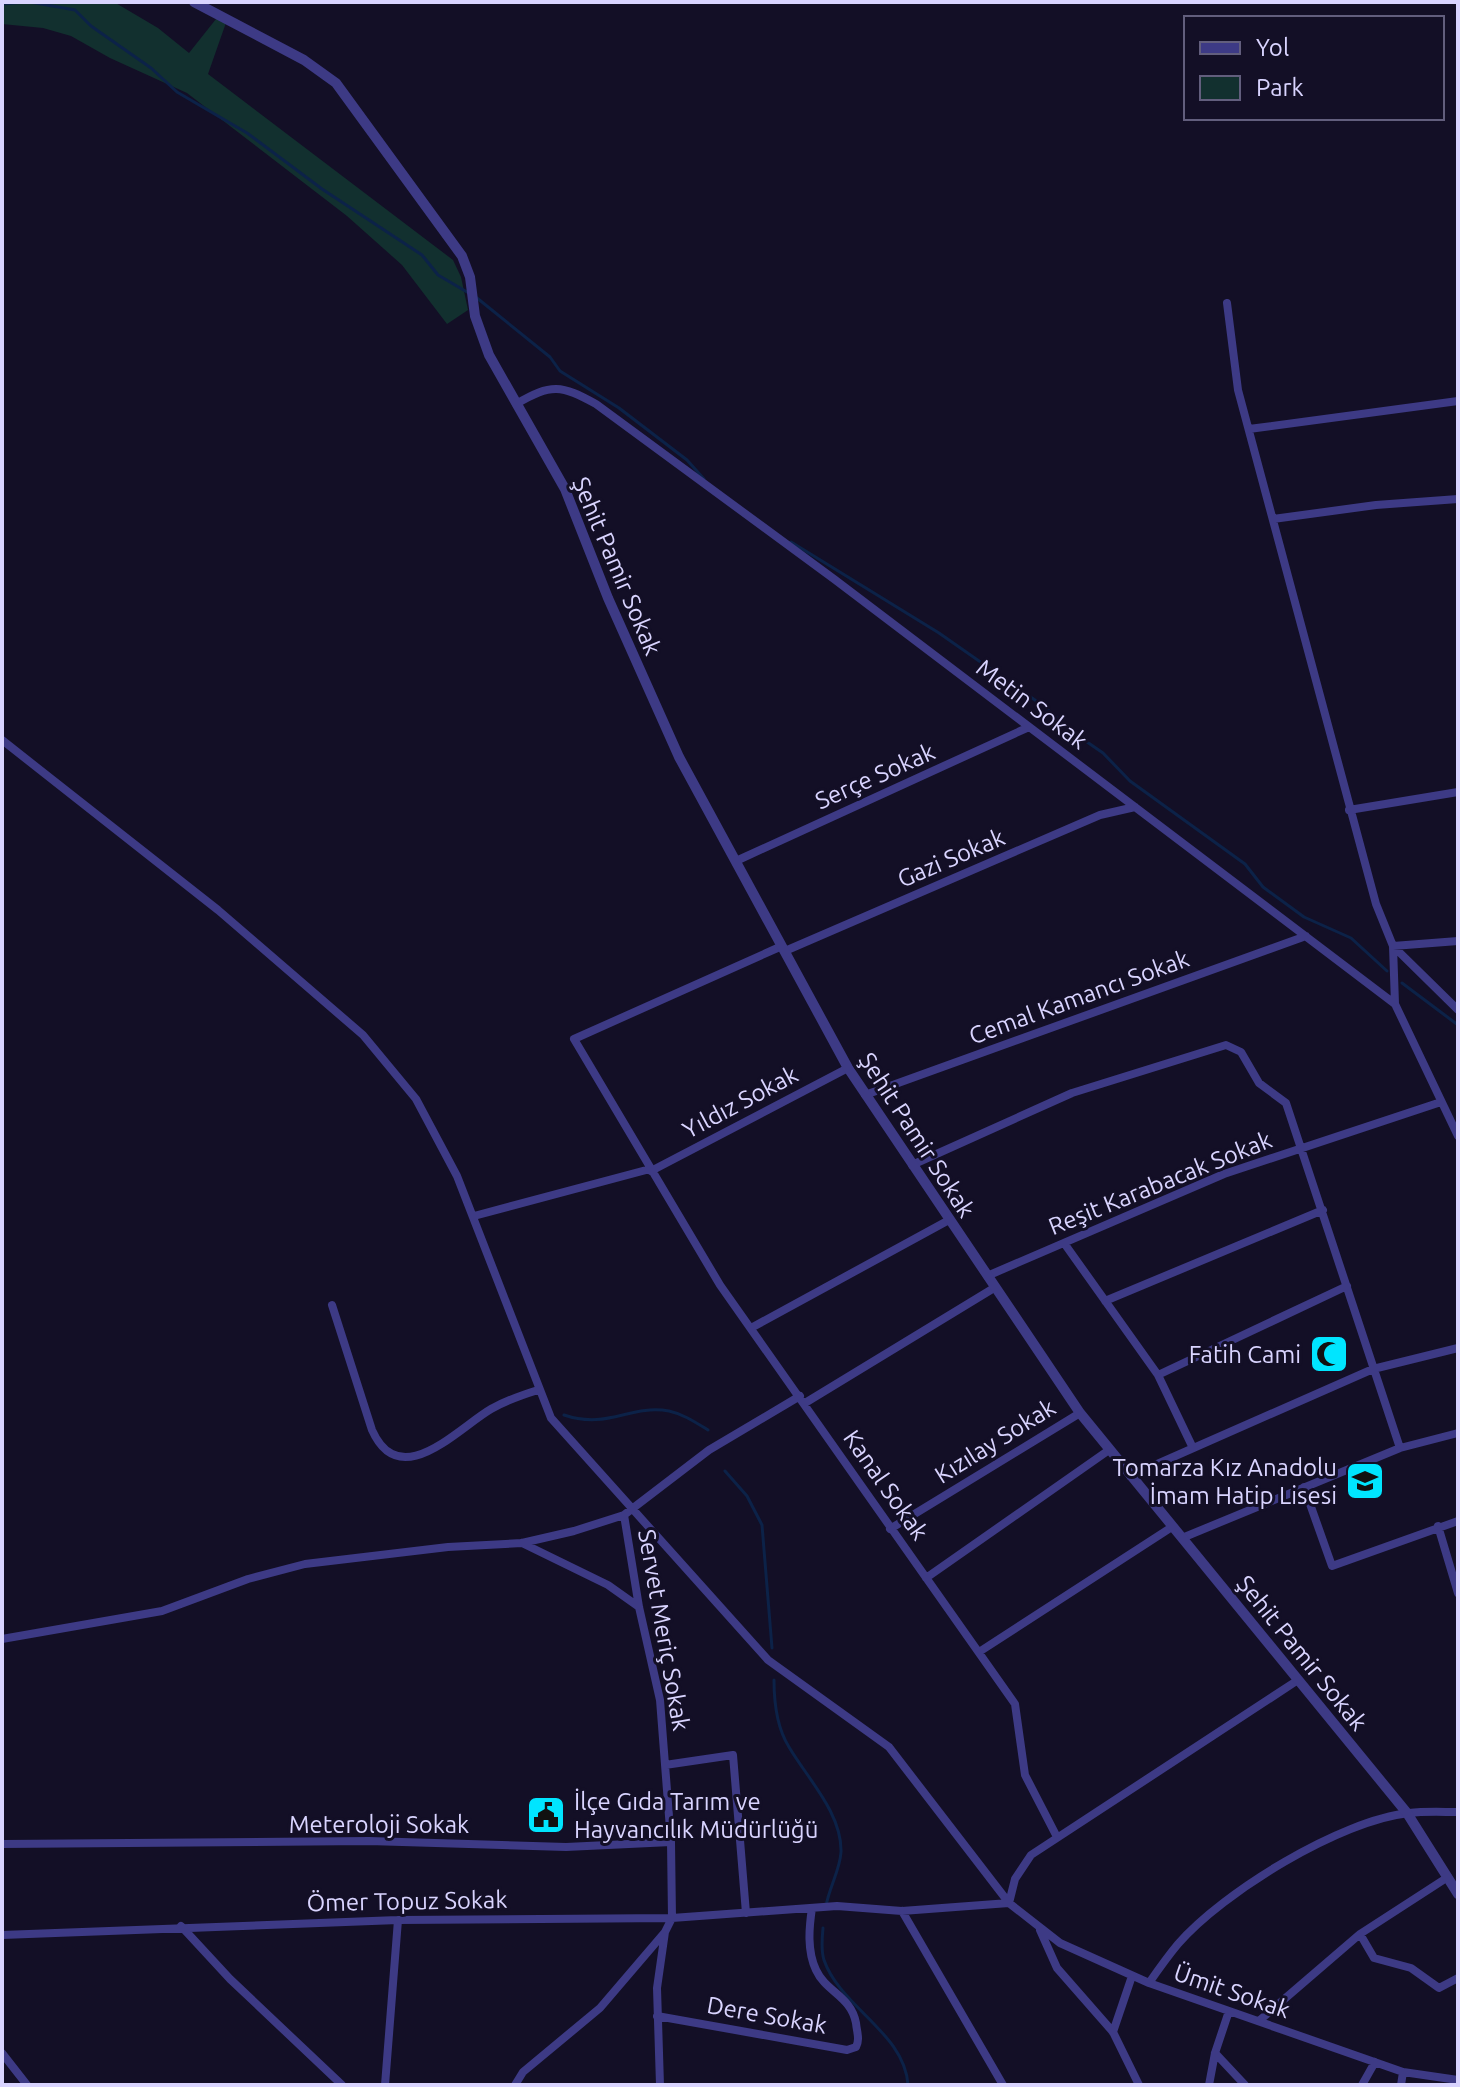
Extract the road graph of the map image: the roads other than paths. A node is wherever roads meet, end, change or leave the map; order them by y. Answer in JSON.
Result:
{"nodes":[{"id":1,"x":194,"y":2,"type":"edge"},
{"id":2,"x":1227,"y":303,"type":"dead end"},
{"id":3,"x":1458,"y":401,"type":"edge"},
{"id":4,"x":516,"y":404,"type":"junction"},
{"id":5,"x":1249,"y":429,"type":"junction"},
{"id":6,"x":1458,"y":499,"type":"edge"},
{"id":7,"x":1273,"y":519,"type":"junction"},
{"id":8,"x":1029,"y":727,"type":"junction"},
{"id":9,"x":2,"y":740,"type":"edge"},
{"id":10,"x":1458,"y":792,"type":"edge"},
{"id":11,"x":1135,"y":807,"type":"junction"},
{"id":12,"x":1349,"y":810,"type":"junction"},
{"id":13,"x":736,"y":861,"type":"junction"},
{"id":14,"x":1306,"y":936,"type":"junction"},
{"id":15,"x":1458,"y":941,"type":"edge"},
{"id":16,"x":1393,"y":946,"type":"junction"},
{"id":17,"x":783,"y":949,"type":"junction"},
{"id":18,"x":1395,"y":1004,"type":"junction"},
{"id":19,"x":1458,"y":1010,"type":"edge"},
{"id":20,"x":574,"y":1039,"type":"joint"},
{"id":21,"x":848,"y":1068,"type":"junction"},
{"id":22,"x":865,"y":1095,"type":"junction"},
{"id":23,"x":1441,"y":1102,"type":"junction"},
{"id":24,"x":1458,"y":1136,"type":"edge"},
{"id":25,"x":1303,"y":1147,"type":"junction"},
{"id":26,"x":912,"y":1165,"type":"junction"},
{"id":27,"x":650,"y":1170,"type":"junction"},
{"id":28,"x":1323,"y":1210,"type":"junction"},
{"id":29,"x":474,"y":1216,"type":"junction"},
{"id":30,"x":949,"y":1220,"type":"junction"},
{"id":31,"x":1064,"y":1243,"type":"junction"},
{"id":32,"x":987,"y":1276,"type":"junction"},
{"id":33,"x":1347,"y":1286,"type":"junction"},
{"id":34,"x":994,"y":1288,"type":"junction"},
{"id":35,"x":1105,"y":1301,"type":"junction"},
{"id":36,"x":332,"y":1305,"type":"dead end"},
{"id":37,"x":751,"y":1328,"type":"junction"},
{"id":38,"x":1458,"y":1348,"type":"edge"},
{"id":39,"x":1373,"y":1369,"type":"junction"},
{"id":40,"x":1158,"y":1375,"type":"junction"},
{"id":41,"x":539,"y":1394,"type":"junction"},
{"id":42,"x":802,"y":1399,"type":"junction"},
{"id":43,"x":1080,"y":1413,"type":"junction"},
{"id":44,"x":1458,"y":1433,"type":"edge"},
{"id":45,"x":1192,"y":1446,"type":"junction"},
{"id":46,"x":1400,"y":1448,"type":"junction"},
{"id":47,"x":1109,"y":1450,"type":"junction"},
{"id":48,"x":1130,"y":1476,"type":"junction"},
{"id":49,"x":1304,"y":1487,"type":"junction"},
{"id":50,"x":627,"y":1513,"type":"junction"},
{"id":51,"x":1458,"y":1521,"type":"edge"},
{"id":52,"x":1438,"y":1526,"type":"junction"},
{"id":53,"x":1172,"y":1527,"type":"junction"},
{"id":54,"x":890,"y":1529,"type":"junction"},
{"id":55,"x":1182,"y":1538,"type":"junction"},
{"id":56,"x":522,"y":1543,"type":"junction"},
{"id":57,"x":926,"y":1578,"type":"junction"},
{"id":58,"x":1458,"y":1593,"type":"edge"},
{"id":59,"x":639,"y":1607,"type":"junction"},
{"id":60,"x":2,"y":1639,"type":"edge"},
{"id":61,"x":979,"y":1652,"type":"junction"},
{"id":62,"x":1298,"y":1680,"type":"junction"},
{"id":63,"x":665,"y":1765,"type":"junction"},
{"id":64,"x":1458,"y":1812,"type":"edge"},
{"id":65,"x":1407,"y":1813,"type":"junction"},
{"id":66,"x":1057,"y":1837,"type":"junction"},
{"id":67,"x":671,"y":1842,"type":"junction"},
{"id":68,"x":2,"y":1844,"type":"edge"},
{"id":69,"x":1448,"y":1877,"type":"junction"},
{"id":70,"x":1458,"y":1894,"type":"edge"},
{"id":71,"x":1009,"y":1903,"type":"junction"},
{"id":72,"x":812,"y":1908,"type":"junction"},
{"id":73,"x":902,"y":1911,"type":"junction"},
{"id":74,"x":746,"y":1913,"type":"junction"},
{"id":75,"x":672,"y":1918,"type":"junction"},
{"id":76,"x":398,"y":1920,"type":"junction"},
{"id":77,"x":181,"y":1926,"type":"junction"},
{"id":78,"x":1038,"y":1926,"type":"junction"},
{"id":79,"x":665,"y":1932,"type":"junction"},
{"id":80,"x":1360,"y":1934,"type":"junction"},
{"id":81,"x":2,"y":1935,"type":"edge"},
{"id":82,"x":1132,"y":1976,"type":"junction"},
{"id":83,"x":1458,"y":1978,"type":"edge"},
{"id":84,"x":1149,"y":1983,"type":"junction"},
{"id":85,"x":1229,"y":2011,"type":"junction"},
{"id":86,"x":657,"y":2016,"type":"junction"},
{"id":87,"x":1260,"y":2020,"type":"junction"},
{"id":88,"x":1113,"y":2032,"type":"junction"},
{"id":89,"x":2,"y":2053,"type":"edge"},
{"id":90,"x":1215,"y":2053,"type":"junction"},
{"id":91,"x":1375,"y":2062,"type":"junction"},
{"id":92,"x":1403,"y":2072,"type":"junction"},
{"id":93,"x":1455,"y":2082,"type":"edge"},
{"id":94,"x":27,"y":2085,"type":"edge"},
{"id":95,"x":342,"y":2085,"type":"edge"},
{"id":96,"x":385,"y":2085,"type":"edge"},
{"id":97,"x":515,"y":2085,"type":"edge"},
{"id":98,"x":660,"y":2085,"type":"edge"},
{"id":99,"x":1003,"y":2085,"type":"edge"},
{"id":100,"x":1139,"y":2085,"type":"edge"},
{"id":101,"x":1209,"y":2085,"type":"edge"},
{"id":102,"x":1245,"y":2085,"type":"edge"},
{"id":103,"x":1362,"y":2085,"type":"edge"},
{"id":104,"x":1401,"y":2085,"type":"edge"}],
"edges":[{"from":1,"to":4,"type":"street","name":"Şehit Pamir Sokak"},
{"from":2,"to":5,"type":"street"},
{"from":3,"to":5,"type":"street"},
{"from":4,"to":8,"type":"street","name":"Metin Sokak"},
{"from":4,"to":13,"type":"street","name":"Şehit Pamir Sokak"},
{"from":5,"to":7,"type":"street"},
{"from":6,"to":7,"type":"street"},
{"from":7,"to":12,"type":"street"},
{"from":8,"to":11,"type":"street","name":"Metin Sokak"},
{"from":8,"to":13,"type":"street","name":"Serçe Sokak"},
{"from":9,"to":29,"type":"street","name":"Ümit Sokak"},
{"from":10,"to":12,"type":"street"},
{"from":11,"to":14,"type":"street","name":"Metin Sokak"},
{"from":11,"to":17,"type":"street","name":"Gazi Sokak"},
{"from":12,"to":16,"type":"street"},
{"from":13,"to":17,"type":"street","name":"Şehit Pamir Sokak"},
{"from":14,"to":18,"type":"street","name":"Metin Sokak"},
{"from":14,"to":22,"type":"street","name":"Cemal Kamancı Sokak"},
{"from":15,"to":16,"type":"street"},
{"from":16,"to":18,"type":"street"},
{"from":16,"to":19,"type":"street"},
{"from":17,"to":20,"type":"street","name":"Gazi Sokak"},
{"from":17,"to":21,"type":"street","name":"Şehit Pamir Sokak"},
{"from":18,"to":23,"type":"street","name":"Metin Sokak"},
{"from":20,"to":27,"type":"street","name":"Kanal Sokak"},
{"from":21,"to":22,"type":"street","name":"Şehit Pamir Sokak"},
{"from":21,"to":27,"type":"street","name":"Yıldız Sokak"},
{"from":22,"to":26,"type":"street","name":"Şehit Pamir Sokak"},
{"from":23,"to":24,"type":"street","name":"Metin Sokak"},
{"from":23,"to":25,"type":"street","name":"Reşit Karabacak Sokak"},
{"from":25,"to":26,"type":"street"},
{"from":25,"to":28,"type":"street"},
{"from":25,"to":31,"type":"street","name":"Reşit Karabacak Sokak"},
{"from":26,"to":30,"type":"street","name":"Şehit Pamir Sokak"},
{"from":27,"to":29,"type":"street","name":"Yıldız Sokak"},
{"from":27,"to":37,"type":"street","name":"Kanal Sokak"},
{"from":28,"to":33,"type":"street"},
{"from":28,"to":35,"type":"street"},
{"from":29,"to":41,"type":"street","name":"Ümit Sokak"},
{"from":30,"to":32,"type":"street","name":"Şehit Pamir Sokak"},
{"from":30,"to":37,"type":"street"},
{"from":31,"to":32,"type":"street","name":"Reşit Karabacak Sokak"},
{"from":31,"to":35,"type":"street"},
{"from":32,"to":34,"type":"street","name":"Şehit Pamir Sokak"},
{"from":33,"to":39,"type":"street"},
{"from":33,"to":40,"type":"street"},
{"from":34,"to":42,"type":"street"},
{"from":34,"to":43,"type":"street","name":"Şehit Pamir Sokak"},
{"from":35,"to":40,"type":"street"},
{"from":36,"to":41,"type":"street"},
{"from":37,"to":42,"type":"street","name":"Kanal Sokak"},
{"from":38,"to":39,"type":"street"},
{"from":39,"to":45,"type":"street"},
{"from":39,"to":46,"type":"street"},
{"from":40,"to":45,"type":"street"},
{"from":41,"to":50,"type":"street","name":"Ümit Sokak"},
{"from":42,"to":50,"type":"street"},
{"from":42,"to":54,"type":"street","name":"Kanal Sokak"},
{"from":43,"to":47,"type":"street","name":"Şehit Pamir Sokak"},
{"from":43,"to":54,"type":"street","name":"Kızılay Sokak"},
{"from":44,"to":46,"type":"street"},
{"from":45,"to":48,"type":"street"},
{"from":46,"to":49,"type":"street"},
{"from":47,"to":48,"type":"street","name":"Şehit Pamir Sokak"},
{"from":47,"to":57,"type":"street"},
{"from":48,"to":53,"type":"street","name":"Şehit Pamir Sokak"},
{"from":49,"to":52,"type":"street"},
{"from":49,"to":55,"type":"street"},
{"from":50,"to":56,"type":"street"},
{"from":50,"to":59,"type":"street","name":"Servet Meriç Sokak"},
{"from":50,"to":71,"type":"street","name":"Ümit Sokak"},
{"from":51,"to":52,"type":"street"},
{"from":52,"to":58,"type":"street"},
{"from":53,"to":55,"type":"street","name":"Şehit Pamir Sokak"},
{"from":53,"to":61,"type":"street"},
{"from":54,"to":57,"type":"street","name":"Kanal Sokak"},
{"from":55,"to":62,"type":"street","name":"Şehit Pamir Sokak"},
{"from":56,"to":59,"type":"street"},
{"from":56,"to":60,"type":"street"},
{"from":57,"to":61,"type":"street","name":"Kanal Sokak"},
{"from":59,"to":63,"type":"street","name":"Servet Meriç Sokak"},
{"from":61,"to":66,"type":"street","name":"Kanal Sokak"},
{"from":62,"to":65,"type":"street","name":"Şehit Pamir Sokak"},
{"from":62,"to":66,"type":"street"},
{"from":63,"to":67,"type":"street","name":"Servet Meriç Sokak"},
{"from":63,"to":74,"type":"street"},
{"from":64,"to":65,"type":"street"},
{"from":65,"to":69,"type":"street","name":"Şehit Pamir Sokak"},
{"from":65,"to":84,"type":"street"},
{"from":66,"to":71,"type":"street"},
{"from":67,"to":68,"type":"street","name":"Meteroloji Sokak"},
{"from":67,"to":75,"type":"street","name":"Servet Meriç Sokak"},
{"from":69,"to":70,"type":"street","name":"Şehit Pamir Sokak"},
{"from":69,"to":80,"type":"street"},
{"from":71,"to":73,"type":"street","name":"Ömer Topuz Sokak"},
{"from":71,"to":78,"type":"street","name":"Ümit Sokak"},
{"from":72,"to":73,"type":"street","name":"Ömer Topuz Sokak"},
{"from":72,"to":74,"type":"street","name":"Ömer Topuz Sokak"},
{"from":72,"to":86,"type":"street","name":"Dere Sokak"},
{"from":73,"to":99,"type":"street"},
{"from":74,"to":75,"type":"street","name":"Ömer Topuz Sokak"},
{"from":75,"to":76,"type":"street","name":"Ömer Topuz Sokak"},
{"from":75,"to":79,"type":"street","name":"Servet Meriç Sokak"},
{"from":76,"to":77,"type":"street","name":"Ömer Topuz Sokak"},
{"from":76,"to":96,"type":"street"},
{"from":77,"to":81,"type":"street","name":"Ömer Topuz Sokak"},
{"from":77,"to":95,"type":"street"},
{"from":78,"to":82,"type":"street","name":"Ümit Sokak"},
{"from":78,"to":88,"type":"street"},
{"from":79,"to":86,"type":"street","name":"Servet Meriç Sokak"},
{"from":79,"to":97,"type":"street"},
{"from":80,"to":83,"type":"street"},
{"from":80,"to":87,"type":"street"},
{"from":82,"to":84,"type":"street","name":"Ümit Sokak"},
{"from":82,"to":88,"type":"street"},
{"from":84,"to":85,"type":"street","name":"Ümit Sokak"},
{"from":85,"to":87,"type":"street","name":"Ümit Sokak"},
{"from":85,"to":90,"type":"street"},
{"from":86,"to":98,"type":"street","name":"Servet Meriç Sokak"},
{"from":87,"to":91,"type":"street","name":"Ümit Sokak"},
{"from":88,"to":100,"type":"street"},
{"from":89,"to":94,"type":"street"},
{"from":90,"to":101,"type":"street"},
{"from":90,"to":102,"type":"street"},
{"from":91,"to":92,"type":"street","name":"Ümit Sokak"},
{"from":91,"to":103,"type":"street"},
{"from":92,"to":93,"type":"street","name":"Ümit Sokak"},
{"from":92,"to":104,"type":"street"}]}
